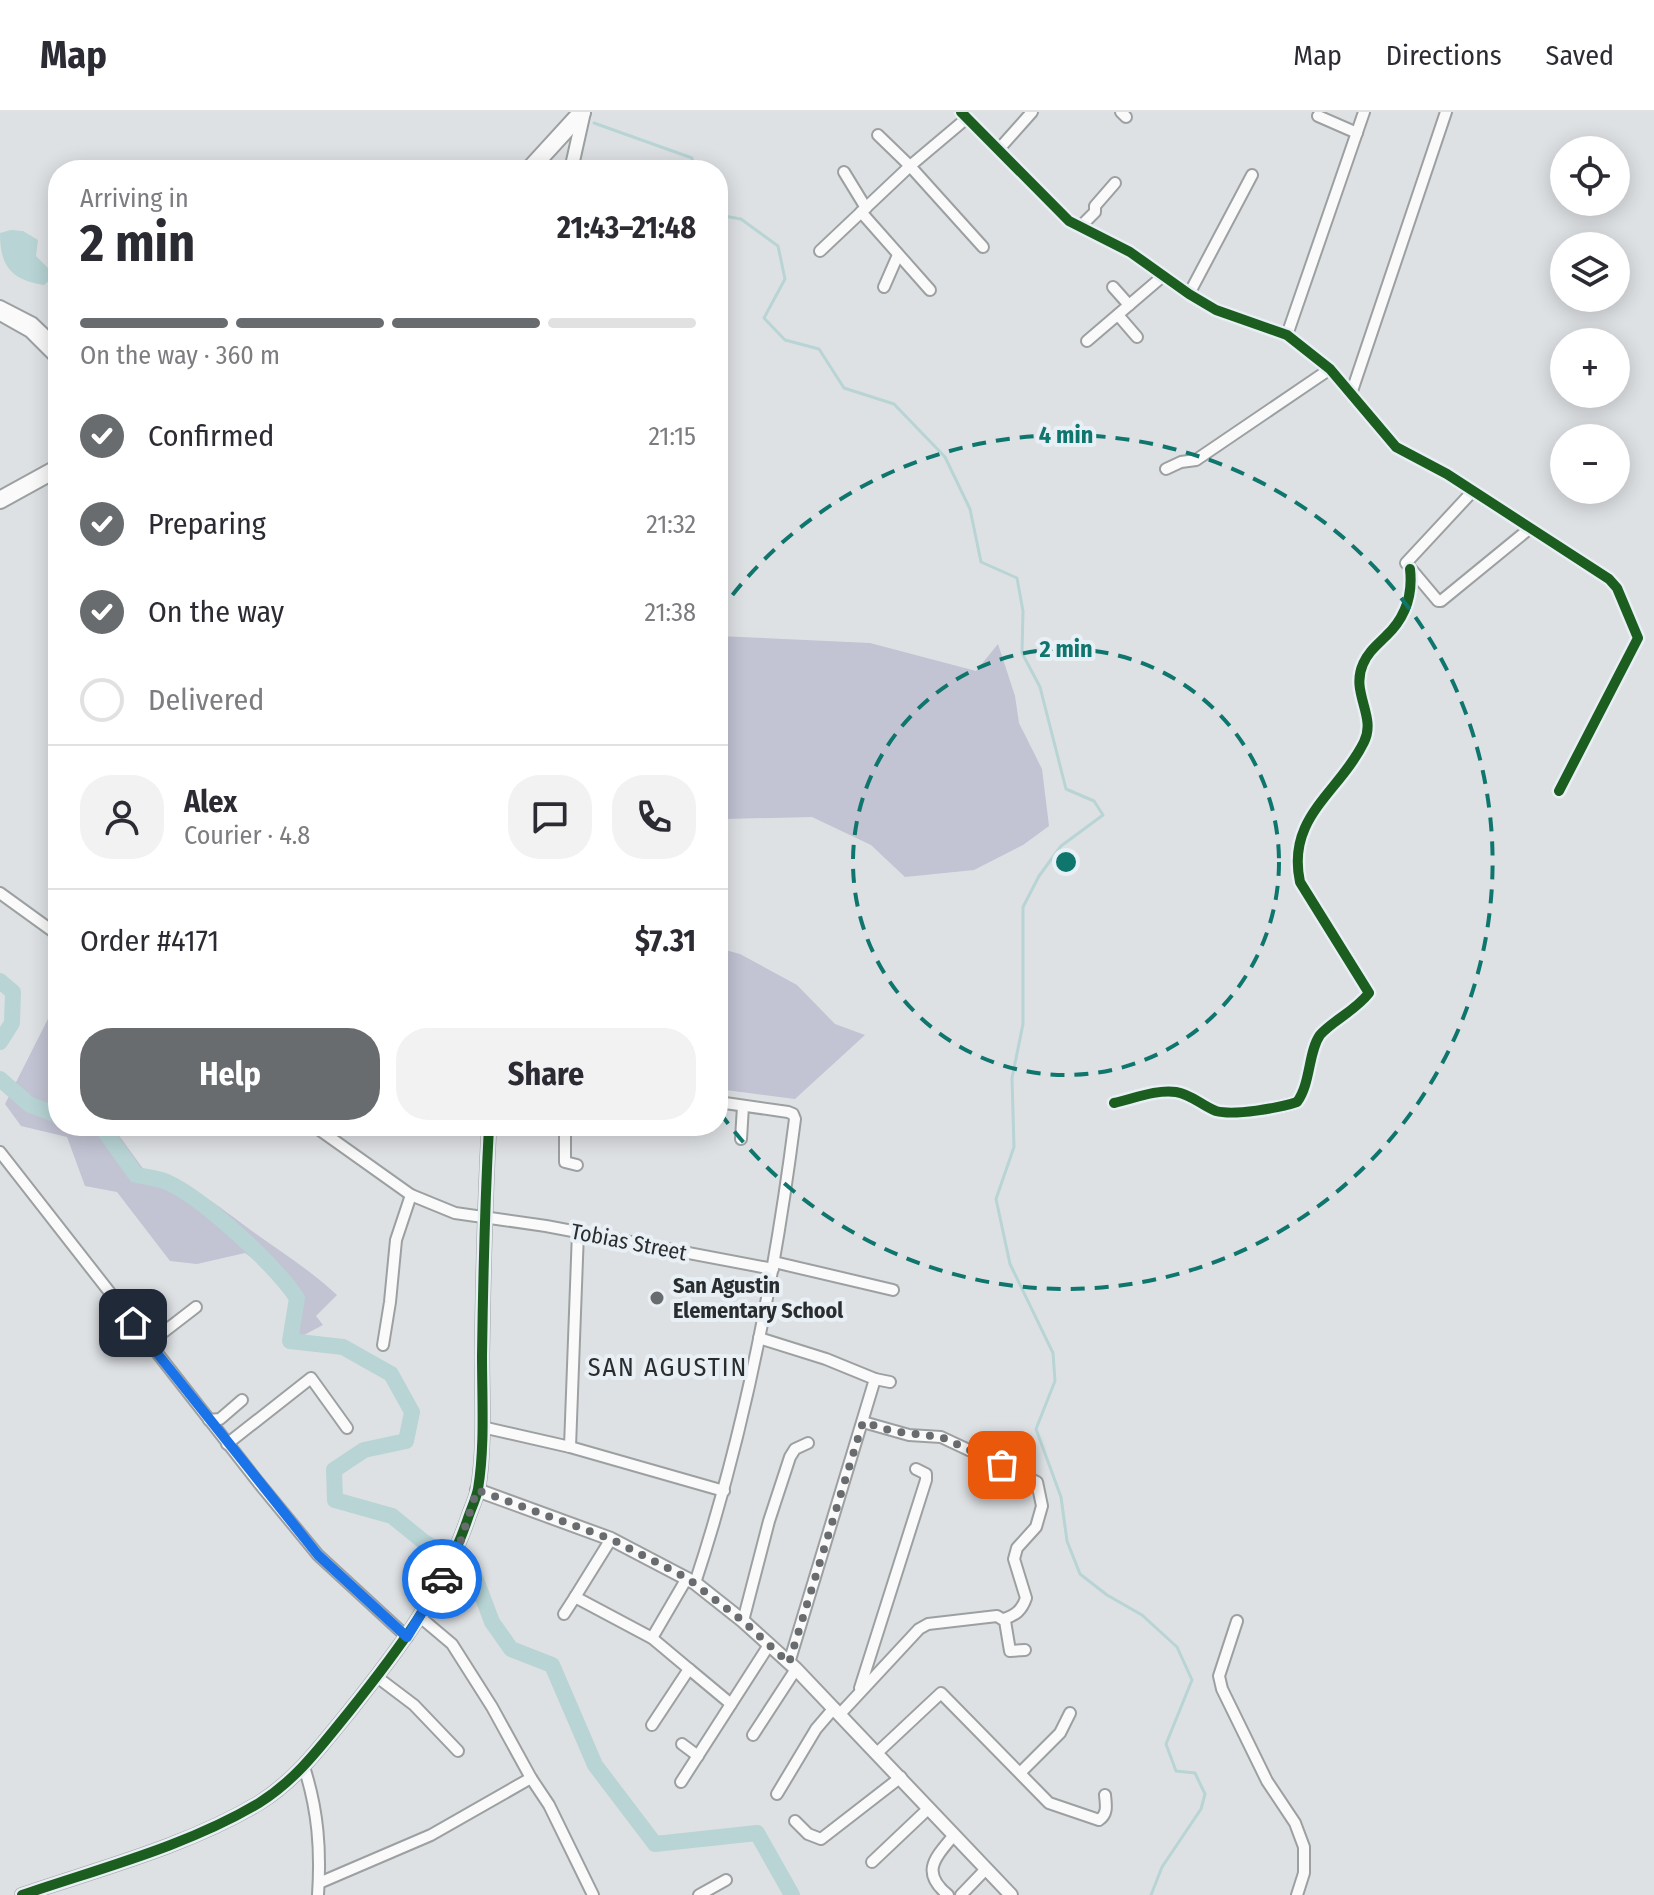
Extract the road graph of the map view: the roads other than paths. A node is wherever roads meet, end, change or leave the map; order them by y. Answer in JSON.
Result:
{"nodes":[{"id":1,"x":583,"y":112,"type":"edge"},
{"id":2,"x":1032,"y":112,"type":"edge"},
{"id":3,"x":1364,"y":112,"type":"edge"},
{"id":4,"x":1446,"y":112,"type":"edge"},
{"id":5,"x":964,"y":115,"type":"edge"},
{"id":6,"x":1318,"y":116,"type":"dead end"},
{"id":7,"x":1357,"y":133,"type":"junction"},
{"id":8,"x":878,"y":135,"type":"dead end"},
{"id":9,"x":999,"y":149,"type":"junction"},
{"id":10,"x":538,"y":160,"type":"edge"},
{"id":11,"x":573,"y":160,"type":"edge"},
{"id":12,"x":910,"y":166,"type":"junction"},
{"id":13,"x":844,"y":172,"type":"dead end"},
{"id":14,"x":1252,"y":175,"type":"dead end"},
{"id":15,"x":1115,"y":183,"type":"dead end"},
{"id":16,"x":863,"y":210,"type":"junction"},
{"id":17,"x":1080,"y":227,"type":"junction"},
{"id":18,"x":983,"y":247,"type":"dead end"},
{"id":19,"x":820,"y":251,"type":"dead end"},
{"id":20,"x":898,"y":255,"type":"junction"},
{"id":21,"x":1163,"y":276,"type":"junction"},
{"id":22,"x":884,"y":287,"type":"dead end"},
{"id":23,"x":1113,"y":287,"type":"dead end"},
{"id":24,"x":930,"y":290,"type":"dead end"},
{"id":25,"x":1189,"y":294,"type":"junction"},
{"id":26,"x":1129,"y":305,"type":"junction"},
{"id":27,"x":2,"y":311,"type":"edge"},
{"id":28,"x":1118,"y":315,"type":"junction"},
{"id":29,"x":1287,"y":335,"type":"junction"},
{"id":30,"x":48,"y":337,"type":"edge"},
{"id":31,"x":1137,"y":337,"type":"dead end"},
{"id":32,"x":1087,"y":341,"type":"dead end"},
{"id":33,"x":48,"y":350,"type":"edge"},
{"id":34,"x":1330,"y":369,"type":"junction"},
{"id":35,"x":1351,"y":394,"type":"junction"},
{"id":36,"x":1166,"y":469,"type":"dead end"},
{"id":37,"x":48,"y":474,"type":"edge"},
{"id":38,"x":1472,"y":492,"type":"junction"},
{"id":39,"x":0,"y":500,"type":"edge"},
{"id":40,"x":1529,"y":529,"type":"junction"},
{"id":41,"x":1410,"y":569,"type":"junction"},
{"id":42,"x":1559,"y":791,"type":"dead end"},
{"id":43,"x":0,"y":893,"type":"edge"},
{"id":44,"x":48,"y":928,"type":"edge"},
{"id":45,"x":1114,"y":1103,"type":"dead end"},
{"id":46,"x":728,"y":1104,"type":"edge"},
{"id":47,"x":743,"y":1106,"type":"junction"},
{"id":48,"x":328,"y":1136,"type":"edge"},
{"id":49,"x":488,"y":1136,"type":"edge"},
{"id":50,"x":565,"y":1136,"type":"edge"},
{"id":51,"x":741,"y":1139,"type":"dead end"},
{"id":52,"x":0,"y":1152,"type":"edge"},
{"id":53,"x":577,"y":1165,"type":"dead end"},
{"id":54,"x":411,"y":1195,"type":"junction"},
{"id":55,"x":484,"y":1219,"type":"junction"},
{"id":56,"x":578,"y":1232,"type":"junction"},
{"id":57,"x":774,"y":1266,"type":"junction"},
{"id":58,"x":893,"y":1290,"type":"dead end"},
{"id":59,"x":196,"y":1307,"type":"dead end"},
{"id":60,"x":759,"y":1338,"type":"junction"},
{"id":61,"x":148,"y":1344,"type":"junction"},
{"id":62,"x":383,"y":1345,"type":"dead end"},
{"id":63,"x":875,"y":1379,"type":"junction"},
{"id":64,"x":890,"y":1382,"type":"dead end"},
{"id":65,"x":242,"y":1400,"type":"dead end"},
{"id":66,"x":209,"y":1420,"type":"junction"},
{"id":67,"x":863,"y":1422,"type":"junction"},
{"id":68,"x":482,"y":1427,"type":"junction"},
{"id":69,"x":347,"y":1428,"type":"dead end"},
{"id":70,"x":808,"y":1443,"type":"dead end"},
{"id":71,"x":227,"y":1444,"type":"junction"},
{"id":72,"x":570,"y":1447,"type":"junction"},
{"id":73,"x":916,"y":1469,"type":"dead end"},
{"id":74,"x":477,"y":1490,"type":"junction"},
{"id":75,"x":724,"y":1491,"type":"junction"},
{"id":76,"x":611,"y":1539,"type":"junction"},
{"id":77,"x":691,"y":1580,"type":"junction"},
{"id":78,"x":575,"y":1597,"type":"junction"},
{"id":79,"x":564,"y":1614,"type":"dead end"},
{"id":80,"x":420,"y":1617,"type":"junction"},
{"id":81,"x":1004,"y":1619,"type":"junction"},
{"id":82,"x":743,"y":1621,"type":"junction"},
{"id":83,"x":1237,"y":1621,"type":"dead end"},
{"id":84,"x":407,"y":1637,"type":"junction"},
{"id":85,"x":652,"y":1638,"type":"junction"},
{"id":86,"x":769,"y":1645,"type":"junction"},
{"id":87,"x":1025,"y":1650,"type":"dead end"},
{"id":88,"x":793,"y":1666,"type":"junction"},
{"id":89,"x":689,"y":1669,"type":"junction"},
{"id":90,"x":377,"y":1677,"type":"junction"},
{"id":91,"x":859,"y":1693,"type":"junction"},
{"id":92,"x":731,"y":1704,"type":"junction"},
{"id":93,"x":837,"y":1711,"type":"junction"},
{"id":94,"x":1070,"y":1713,"type":"dead end"},
{"id":95,"x":652,"y":1725,"type":"dead end"},
{"id":96,"x":753,"y":1735,"type":"dead end"},
{"id":97,"x":682,"y":1744,"type":"dead end"},
{"id":98,"x":458,"y":1751,"type":"dead end"},
{"id":99,"x":878,"y":1752,"type":"junction"},
{"id":100,"x":698,"y":1756,"type":"junction"},
{"id":101,"x":304,"y":1767,"type":"junction"},
{"id":102,"x":1021,"y":1772,"type":"junction"},
{"id":103,"x":901,"y":1777,"type":"junction"},
{"id":104,"x":531,"y":1778,"type":"junction"},
{"id":105,"x":681,"y":1782,"type":"dead end"},
{"id":106,"x":777,"y":1794,"type":"dead end"},
{"id":107,"x":1105,"y":1795,"type":"dead end"},
{"id":108,"x":929,"y":1808,"type":"junction"},
{"id":109,"x":795,"y":1821,"type":"dead end"},
{"id":110,"x":954,"y":1835,"type":"junction"},
{"id":111,"x":872,"y":1862,"type":"dead end"},
{"id":112,"x":986,"y":1869,"type":"junction"},
{"id":113,"x":726,"y":1880,"type":"dead end"},
{"id":114,"x":319,"y":1889,"type":"edge"},
{"id":115,"x":22,"y":1895,"type":"edge"},
{"id":116,"x":593,"y":1895,"type":"edge"},
{"id":117,"x":699,"y":1895,"type":"edge"},
{"id":118,"x":948,"y":1895,"type":"edge"},
{"id":119,"x":961,"y":1895,"type":"edge"},
{"id":120,"x":1011,"y":1895,"type":"edge"},
{"id":121,"x":1297,"y":1895,"type":"edge"}],
"edges":[{"from":1,"to":10,"type":"highway"},
{"from":1,"to":11,"type":"street"},
{"from":2,"to":9,"type":"street"},
{"from":3,"to":7,"type":"street"},
{"from":4,"to":35,"type":"street"},
{"from":5,"to":9,"type":"street"},
{"from":5,"to":12,"type":"street"},
{"from":6,"to":7,"type":"street"},
{"from":7,"to":29,"type":"street"},
{"from":8,"to":12,"type":"street"},
{"from":9,"to":17,"type":"street"},
{"from":12,"to":16,"type":"street"},
{"from":12,"to":18,"type":"street"},
{"from":13,"to":16,"type":"street"},
{"from":14,"to":25,"type":"street"},
{"from":15,"to":17,"type":"street"},
{"from":16,"to":19,"type":"street"},
{"from":16,"to":20,"type":"street"},
{"from":17,"to":21,"type":"street"},
{"from":20,"to":22,"type":"street"},
{"from":20,"to":24,"type":"street"},
{"from":21,"to":25,"type":"street"},
{"from":21,"to":26,"type":"street"},
{"from":23,"to":26,"type":"street"},
{"from":25,"to":29,"type":"street"},
{"from":26,"to":28,"type":"street"},
{"from":27,"to":30,"type":"street"},
{"from":27,"to":33,"type":"street"},
{"from":28,"to":31,"type":"street"},
{"from":28,"to":32,"type":"street"},
{"from":29,"to":34,"type":"street"},
{"from":34,"to":35,"type":"street"},
{"from":34,"to":36,"type":"street"},
{"from":35,"to":38,"type":"street"},
{"from":37,"to":39,"type":"highway"},
{"from":38,"to":40,"type":"street"},
{"from":38,"to":41,"type":"street"},
{"from":40,"to":41,"type":"street"},
{"from":40,"to":42,"type":"street"},
{"from":41,"to":45,"type":"street"},
{"from":43,"to":44,"type":"street"},
{"from":46,"to":47,"type":"street"},
{"from":47,"to":51,"type":"street"},
{"from":47,"to":57,"type":"street"},
{"from":48,"to":54,"type":"street","name":"Tobias Street"},
{"from":49,"to":55,"type":"street"},
{"from":50,"to":53,"type":"street"},
{"from":52,"to":61,"type":"street"},
{"from":54,"to":55,"type":"street","name":"Tobias Street"},
{"from":54,"to":62,"type":"street"},
{"from":55,"to":56,"type":"street","name":"Tobias Street"},
{"from":55,"to":68,"type":"street"},
{"from":56,"to":57,"type":"street","name":"Tobias Street"},
{"from":56,"to":72,"type":"street"},
{"from":57,"to":58,"type":"street","name":"Tobias Street"},
{"from":57,"to":60,"type":"street"},
{"from":59,"to":61,"type":"street"},
{"from":60,"to":63,"type":"street"},
{"from":60,"to":75,"type":"street"},
{"from":61,"to":66,"type":"street"},
{"from":63,"to":64,"type":"street"},
{"from":63,"to":67,"type":"street"},
{"from":65,"to":66,"type":"street"},
{"from":66,"to":71,"type":"street"},
{"from":67,"to":81,"type":"street"},
{"from":67,"to":88,"type":"street"},
{"from":68,"to":72,"type":"street"},
{"from":68,"to":74,"type":"street"},
{"from":69,"to":71,"type":"street"},
{"from":70,"to":82,"type":"street"},
{"from":71,"to":84,"type":"street"},
{"from":72,"to":75,"type":"street"},
{"from":73,"to":91,"type":"street"},
{"from":74,"to":76,"type":"street"},
{"from":74,"to":80,"type":"street"},
{"from":75,"to":77,"type":"street"},
{"from":76,"to":77,"type":"street"},
{"from":76,"to":78,"type":"street"},
{"from":77,"to":82,"type":"street"},
{"from":77,"to":85,"type":"street"},
{"from":78,"to":79,"type":"street"},
{"from":78,"to":85,"type":"street"},
{"from":80,"to":84,"type":"street"},
{"from":80,"to":104,"type":"street"},
{"from":81,"to":87,"type":"street"},
{"from":81,"to":91,"type":"street"},
{"from":82,"to":86,"type":"street"},
{"from":83,"to":121,"type":"street"},
{"from":84,"to":90,"type":"street"},
{"from":85,"to":89,"type":"street"},
{"from":86,"to":88,"type":"street"},
{"from":86,"to":92,"type":"street"},
{"from":88,"to":93,"type":"street"},
{"from":88,"to":96,"type":"street"},
{"from":89,"to":92,"type":"street"},
{"from":89,"to":95,"type":"street"},
{"from":90,"to":98,"type":"street"},
{"from":90,"to":101,"type":"street"},
{"from":91,"to":93,"type":"street"},
{"from":92,"to":100,"type":"street"},
{"from":93,"to":99,"type":"street"},
{"from":93,"to":106,"type":"street"},
{"from":94,"to":102,"type":"street"},
{"from":97,"to":100,"type":"street"},
{"from":99,"to":102,"type":"street"},
{"from":99,"to":103,"type":"street"},
{"from":100,"to":105,"type":"street"},
{"from":101,"to":114,"type":"street"},
{"from":101,"to":115,"type":"street"},
{"from":102,"to":107,"type":"street"},
{"from":103,"to":108,"type":"street"},
{"from":103,"to":109,"type":"street"},
{"from":104,"to":114,"type":"street"},
{"from":104,"to":116,"type":"street"},
{"from":108,"to":110,"type":"street"},
{"from":108,"to":111,"type":"street"},
{"from":110,"to":112,"type":"street"},
{"from":110,"to":118,"type":"street"},
{"from":112,"to":119,"type":"street"},
{"from":112,"to":120,"type":"street"},
{"from":113,"to":117,"type":"street"}]}
